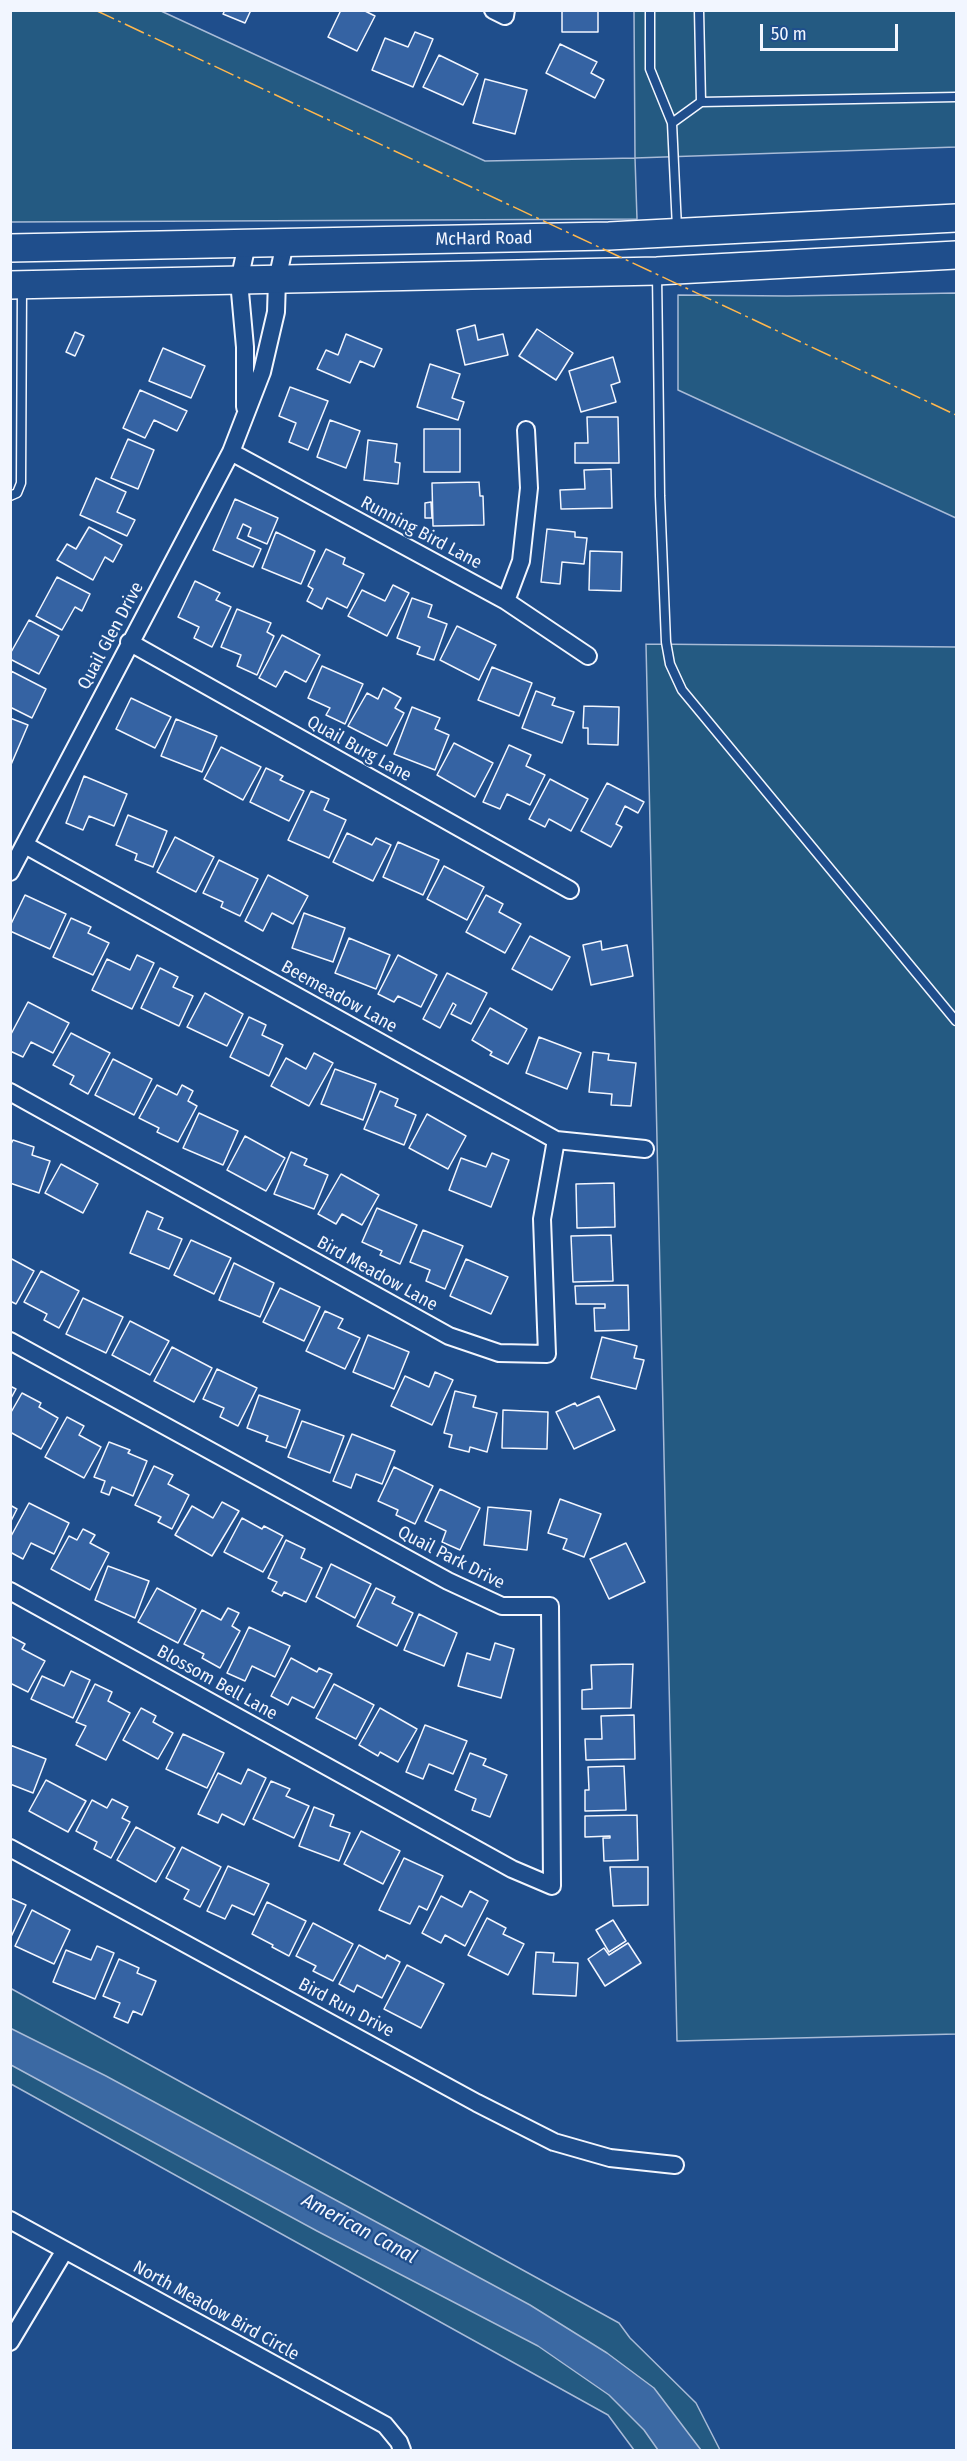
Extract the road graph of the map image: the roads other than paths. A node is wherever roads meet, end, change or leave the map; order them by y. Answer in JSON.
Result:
{"nodes":[{"id":1,"x":492,"y":10,"type":"edge"},
{"id":2,"x":506,"y":10,"type":"edge"},
{"id":3,"x":650,"y":10,"type":"edge"},
{"id":4,"x":699,"y":10,"type":"edge"},
{"id":5,"x":957,"y":97,"type":"edge"},
{"id":6,"x":701,"y":102,"type":"junction"},
{"id":7,"x":672,"y":123,"type":"junction"},
{"id":8,"x":957,"y":218,"type":"edge"},
{"id":9,"x":677,"y":233,"type":"junction"},
{"id":10,"x":247,"y":243,"type":"junction"},
{"id":11,"x":285,"y":243,"type":"junction"},
{"id":12,"x":10,"y":248,"type":"edge"},
{"id":13,"x":957,"y":255,"type":"edge"},
{"id":14,"x":657,"y":270,"type":"junction"},
{"id":15,"x":277,"y":280,"type":"junction"},
{"id":16,"x":239,"y":281,"type":"junction"},
{"id":17,"x":16,"y":285,"type":"edge"},
{"id":18,"x":245,"y":417,"type":"junction"},
{"id":19,"x":526,"y":430,"type":"dead end"},
{"id":20,"x":231,"y":452,"type":"junction"},
{"id":21,"x":10,"y":495,"type":"edge"},
{"id":22,"x":506,"y":601,"type":"junction"},
{"id":23,"x":129,"y":642,"type":"junction"},
{"id":24,"x":588,"y":656,"type":"dead end"},
{"id":25,"x":25,"y":845,"type":"junction"},
{"id":26,"x":10,"y":872,"type":"edge"},
{"id":27,"x":570,"y":890,"type":"dead end"},
{"id":28,"x":957,"y":1021,"type":"edge"},
{"id":29,"x":10,"y":1092,"type":"edge"},
{"id":30,"x":556,"y":1140,"type":"junction"},
{"id":31,"x":645,"y":1149,"type":"dead end"},
{"id":32,"x":10,"y":1341,"type":"edge"},
{"id":33,"x":10,"y":1591,"type":"edge"},
{"id":34,"x":404,"y":1809,"type":"joint"},
{"id":35,"x":10,"y":1848,"type":"edge"},
{"id":36,"x":675,"y":2164,"type":"dead end"},
{"id":37,"x":10,"y":2220,"type":"edge"},
{"id":38,"x":65,"y":2250,"type":"junction"},
{"id":39,"x":10,"y":2342,"type":"edge"},
{"id":40,"x":400,"y":2446,"type":"edge"}],
"edges":[{"from":1,"to":2,"type":"street"},
{"from":3,"to":7,"type":"lane"},
{"from":4,"to":6,"type":"lane"},
{"from":5,"to":6,"type":"lane"},
{"from":6,"to":7,"type":"lane"},
{"from":7,"to":9,"type":"lane"},
{"from":8,"to":9,"type":"main road","name":"McHard Road"},
{"from":9,"to":11,"type":"main road","name":"McHard Road"},
{"from":10,"to":11,"type":"main road","name":"McHard Road"},
{"from":10,"to":12,"type":"main road","name":"McHard Road"},
{"from":10,"to":16,"type":"street","name":"Quail Glen Drive"},
{"from":11,"to":15,"type":"street","name":"Quail Glen Drive"},
{"from":13,"to":14,"type":"main road","name":"McHard Road"},
{"from":14,"to":15,"type":"main road","name":"McHard Road"},
{"from":14,"to":28,"type":"lane"},
{"from":15,"to":16,"type":"main road","name":"McHard Road"},
{"from":15,"to":18,"type":"street","name":"Quail Glen Drive"},
{"from":16,"to":17,"type":"main road","name":"McHard Road"},
{"from":16,"to":18,"type":"street","name":"Quail Glen Drive"},
{"from":17,"to":21,"type":"lane"},
{"from":18,"to":20,"type":"street","name":"Quail Glen Drive"},
{"from":19,"to":22,"type":"street"},
{"from":20,"to":22,"type":"street","name":"Running Bird Lane"},
{"from":20,"to":23,"type":"street","name":"Quail Glen Drive"},
{"from":22,"to":24,"type":"street","name":"Running Bird Lane"},
{"from":23,"to":25,"type":"street","name":"Quail Glen Drive"},
{"from":23,"to":27,"type":"street","name":"Quail Burg Lane"},
{"from":25,"to":26,"type":"street","name":"Quail Glen Drive"},
{"from":25,"to":30,"type":"street","name":"Beemeadow Lane"},
{"from":29,"to":30,"type":"street","name":"Bird Meadow Lane"},
{"from":30,"to":31,"type":"street","name":"Beemeadow Lane"},
{"from":32,"to":34,"type":"street","name":"Quail Park Drive"},
{"from":33,"to":34,"type":"street","name":"Blossom Bell Lane"},
{"from":35,"to":36,"type":"street","name":"Bird Run Drive"},
{"from":37,"to":38,"type":"street","name":"North Meadow Bird Circle"},
{"from":38,"to":39,"type":"street"},
{"from":38,"to":40,"type":"street","name":"North Meadow Bird Circle"}]}
